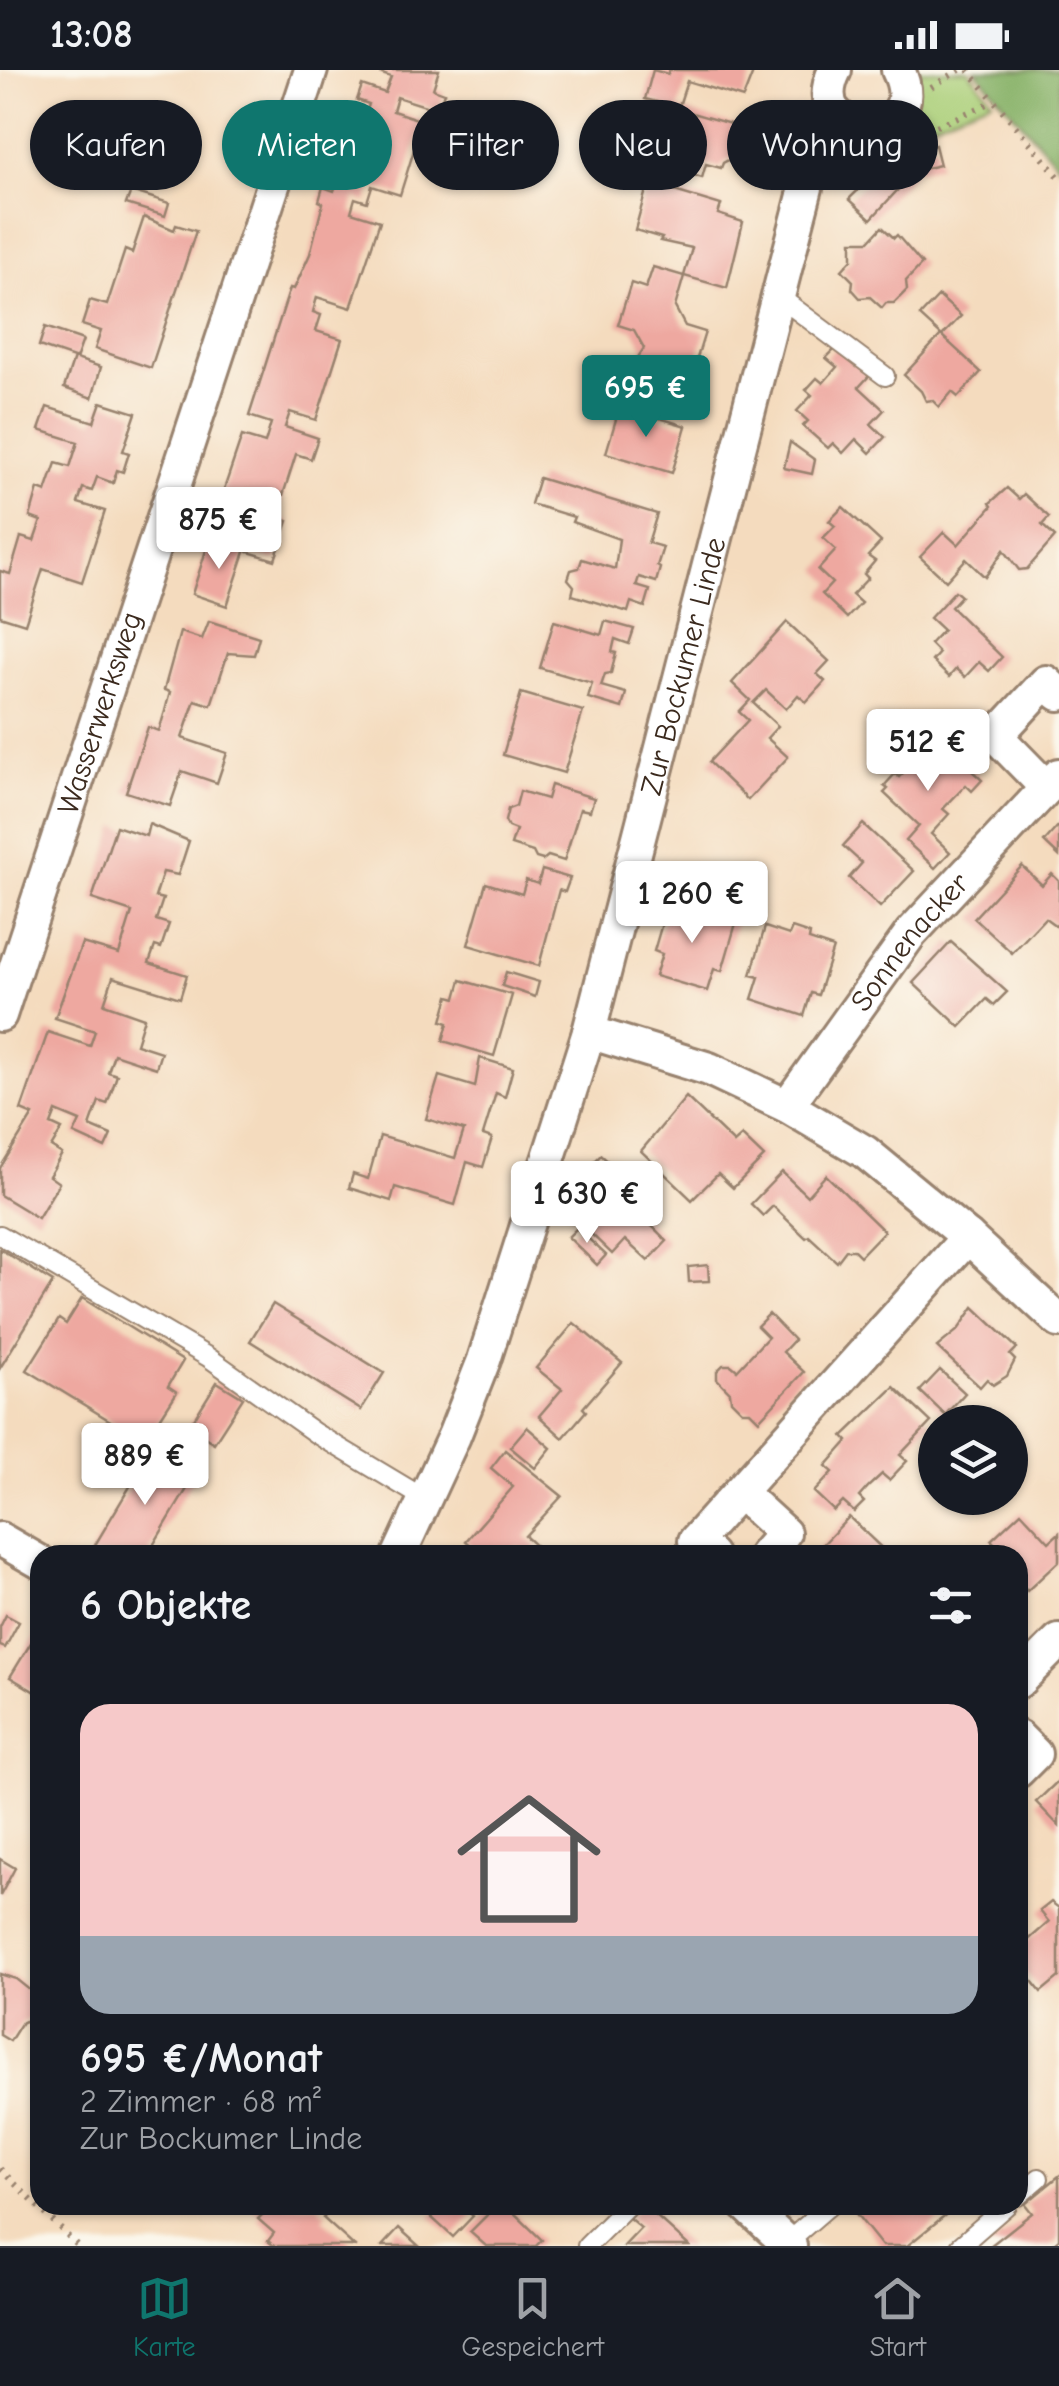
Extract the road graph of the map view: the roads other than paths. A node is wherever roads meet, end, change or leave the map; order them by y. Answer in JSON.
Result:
{"nodes":[{"id":1,"x":311,"y":70,"type":"edge"},
{"id":2,"x":836,"y":70,"type":"edge"},
{"id":3,"x":898,"y":70,"type":"edge"},
{"id":4,"x":832,"y":100,"type":"edge"},
{"id":5,"x":902,"y":100,"type":"edge"},
{"id":6,"x":805,"y":190,"type":"edge"},
{"id":7,"x":778,"y":296,"type":"junction"},
{"id":8,"x":884,"y":376,"type":"dead end"},
{"id":9,"x":1059,"y":694,"type":"edge"},
{"id":10,"x":1053,"y":781,"type":"edge"},
{"id":11,"x":0,"y":1015,"type":"edge"},
{"id":12,"x":588,"y":1032,"type":"junction"},
{"id":13,"x":788,"y":1106,"type":"junction"},
{"id":14,"x":0,"y":1235,"type":"edge"},
{"id":15,"x":968,"y":1237,"type":"junction"},
{"id":16,"x":1055,"y":1307,"type":"edge"},
{"id":17,"x":738,"y":1492,"type":"junction"},
{"id":18,"x":425,"y":1499,"type":"junction"},
{"id":19,"x":0,"y":1539,"type":"edge"},
{"id":20,"x":404,"y":1545,"type":"edge"},
{"id":21,"x":701,"y":1545,"type":"edge"},
{"id":22,"x":773,"y":1545,"type":"edge"},
{"id":23,"x":30,"y":1556,"type":"edge"},
{"id":24,"x":1059,"y":1641,"type":"edge"},
{"id":25,"x":1028,"y":1672,"type":"edge"},
{"id":26,"x":1039,"y":2178,"type":"dead end"},
{"id":27,"x":1028,"y":2187,"type":"edge"},
{"id":28,"x":618,"y":2215,"type":"edge"},
{"id":29,"x":756,"y":2215,"type":"edge"},
{"id":30,"x":820,"y":2215,"type":"edge"},
{"id":31,"x":996,"y":2215,"type":"edge"},
{"id":32,"x":788,"y":2245,"type":"edge"},
{"id":33,"x":588,"y":2246,"type":"edge"},
{"id":34,"x":960,"y":2246,"type":"edge"}],
"edges":[{"from":1,"to":11,"type":"street","name":"Wasserwerksweg"},
{"from":2,"to":4,"type":"street","name":"Zur Bockumer Linde"},
{"from":3,"to":5,"type":"street"},
{"from":6,"to":7,"type":"street","name":"Zur Bockumer Linde"},
{"from":7,"to":8,"type":"lane"},
{"from":7,"to":12,"type":"street","name":"Zur Bockumer Linde"},
{"from":9,"to":10,"type":"street","name":"Sonnenacker"},
{"from":10,"to":13,"type":"street","name":"Sonnenacker"},
{"from":12,"to":13,"type":"street"},
{"from":12,"to":18,"type":"street","name":"Zur Bockumer Linde"},
{"from":13,"to":15,"type":"street"},
{"from":14,"to":18,"type":"lane"},
{"from":15,"to":16,"type":"street"},
{"from":15,"to":17,"type":"street"},
{"from":17,"to":21,"type":"street"},
{"from":17,"to":22,"type":"street"},
{"from":18,"to":20,"type":"street","name":"Zur Bockumer Linde"},
{"from":19,"to":23,"type":"street"},
{"from":24,"to":25,"type":"street"},
{"from":26,"to":27,"type":"lane"},
{"from":28,"to":33,"type":"lane"},
{"from":29,"to":32,"type":"street"},
{"from":30,"to":32,"type":"lane"},
{"from":31,"to":34,"type":"lane"}]}
